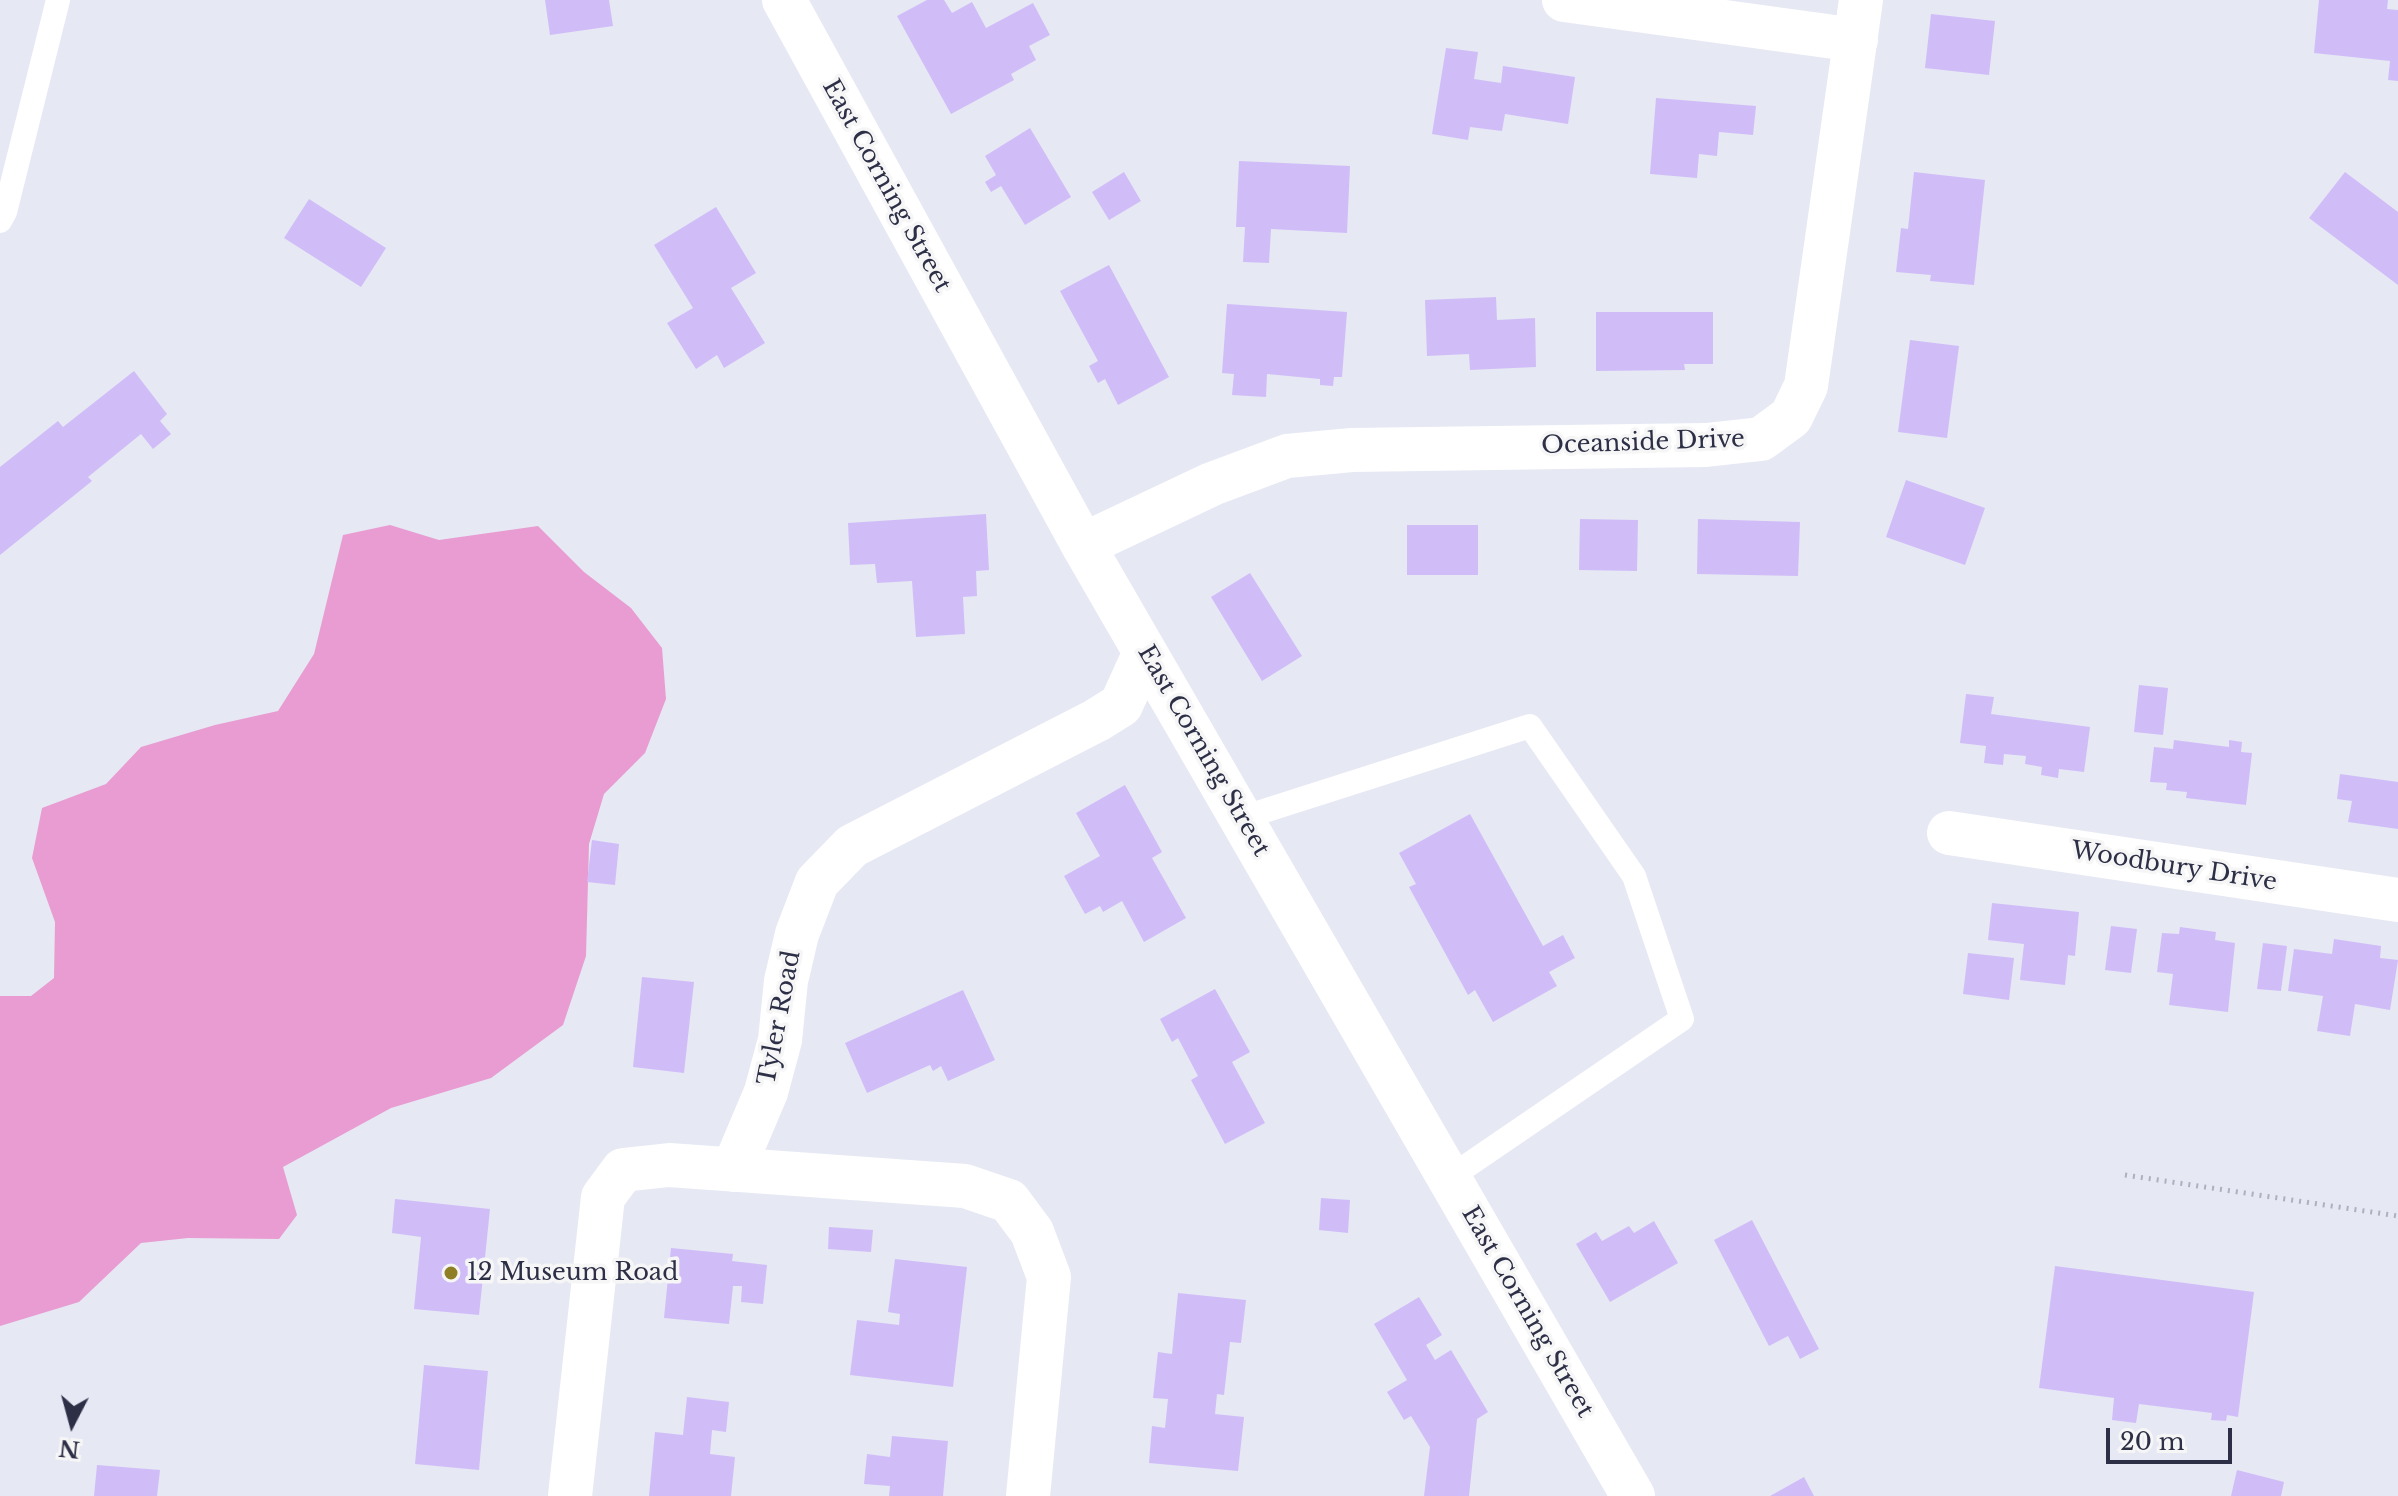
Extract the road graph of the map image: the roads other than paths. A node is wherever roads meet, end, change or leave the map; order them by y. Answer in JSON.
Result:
{"nodes":[{"id":1,"x":58,"y":0,"type":"edge"},
{"id":2,"x":784,"y":0,"type":"edge"},
{"id":3,"x":1564,"y":0,"type":"edge"},
{"id":4,"x":1858,"y":20,"type":"edge"},
{"id":5,"x":0,"y":221,"type":"edge"},
{"id":6,"x":1083,"y":545,"type":"junction"},
{"id":7,"x":1145,"y":652,"type":"junction"},
{"id":8,"x":1242,"y":818,"type":"junction"},
{"id":9,"x":1949,"y":833,"type":"dead end"},
{"id":10,"x":2398,"y":900,"type":"edge"},
{"id":11,"x":733,"y":1170,"type":"junction"},
{"id":12,"x":1449,"y":1178,"type":"junction"},
{"id":13,"x":570,"y":1496,"type":"edge"},
{"id":14,"x":1028,"y":1496,"type":"edge"},
{"id":15,"x":1633,"y":1496,"type":"edge"}],
"edges":[{"from":1,"to":5,"type":"lane"},
{"from":2,"to":6,"type":"street","name":"East Corning Street"},
{"from":3,"to":4,"type":"street"},
{"from":4,"to":6,"type":"street","name":"Oceanside Drive"},
{"from":6,"to":7,"type":"street","name":"East Corning Street"},
{"from":7,"to":8,"type":"street","name":"East Corning Street"},
{"from":7,"to":11,"type":"street","name":"Tyler Road"},
{"from":8,"to":12,"type":"street","name":"East Corning Street"},
{"from":8,"to":12,"type":"lane"},
{"from":9,"to":10,"type":"street","name":"Woodbury Drive"},
{"from":11,"to":13,"type":"street"},
{"from":11,"to":14,"type":"street"},
{"from":12,"to":15,"type":"street","name":"East Corning Street"}]}
